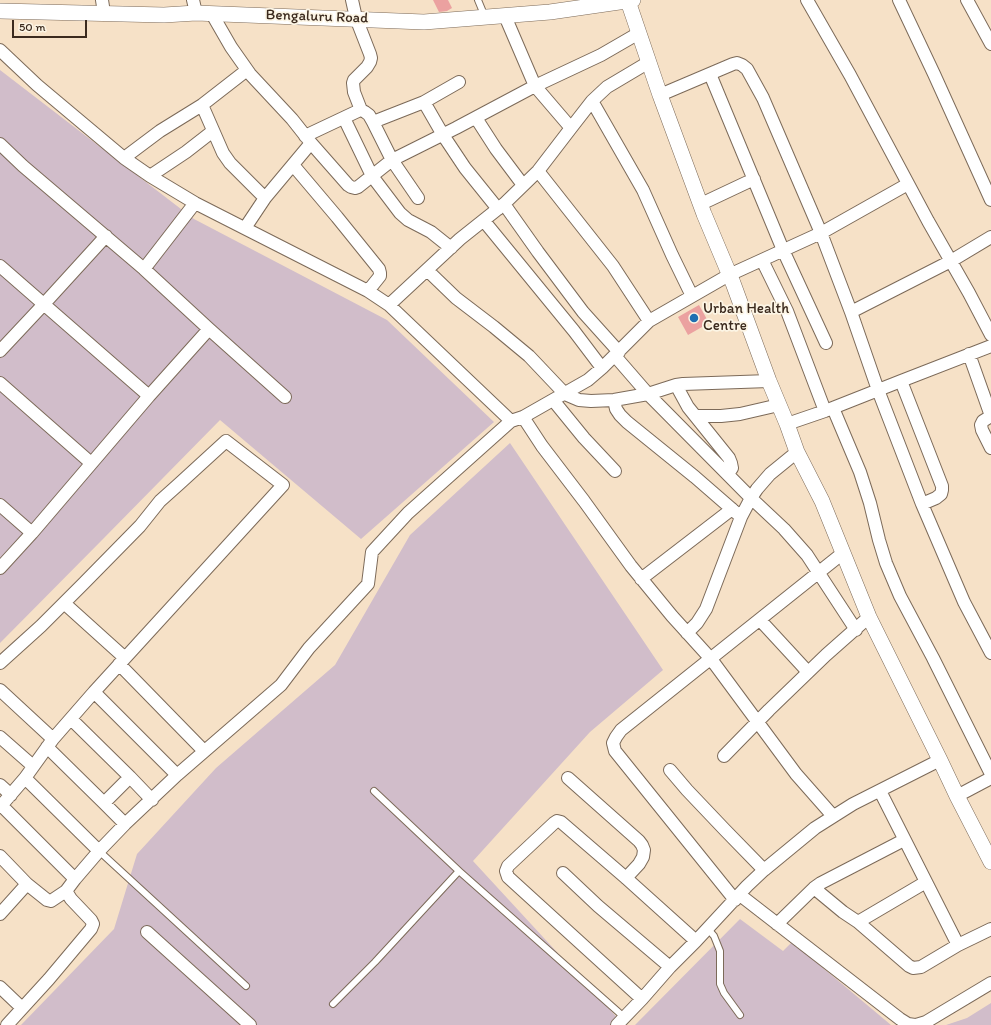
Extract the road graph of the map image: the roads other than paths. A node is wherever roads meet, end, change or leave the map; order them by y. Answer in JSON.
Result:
{"nodes":[{"id":1,"x":352,"y":0,"type":"edge"},
{"id":2,"x":478,"y":0,"type":"edge"},
{"id":3,"x":808,"y":0,"type":"edge"},
{"id":4,"x":899,"y":0,"type":"edge"},
{"id":5,"x":967,"y":0,"type":"edge"},
{"id":6,"x":630,"y":1,"type":"edge"},
{"id":7,"x":577,"y":4,"type":"edge"},
{"id":8,"x":194,"y":6,"type":"edge"},
{"id":9,"x":103,"y":7,"type":"edge"},
{"id":10,"x":0,"y":11,"type":"edge"},
{"id":11,"x":212,"y":14,"type":"junction"},
{"id":12,"x":505,"y":16,"type":"junction"},
{"id":13,"x":485,"y":17,"type":"junction"},
{"id":14,"x":356,"y":18,"type":"junction"},
{"id":15,"x":639,"y":33,"type":"junction"},
{"id":16,"x":991,"y":44,"type":"edge"},
{"id":17,"x":0,"y":50,"type":"edge"},
{"id":18,"x":649,"y":62,"type":"junction"},
{"id":19,"x":247,"y":70,"type":"junction"},
{"id":20,"x":710,"y":74,"type":"junction"},
{"id":21,"x":459,"y":82,"type":"dead end"},
{"id":22,"x":535,"y":86,"type":"junction"},
{"id":23,"x":660,"y":95,"type":"junction"},
{"id":24,"x":424,"y":102,"type":"junction"},
{"id":25,"x":592,"y":102,"type":"junction"},
{"id":26,"x":202,"y":105,"type":"junction"},
{"id":27,"x":361,"y":110,"type":"junction"},
{"id":28,"x":344,"y":118,"type":"junction"},
{"id":29,"x":476,"y":118,"type":"junction"},
{"id":30,"x":373,"y":122,"type":"junction"},
{"id":31,"x":571,"y":128,"type":"junction"},
{"id":32,"x":213,"y":130,"type":"junction"},
{"id":33,"x":443,"y":135,"type":"junction"},
{"id":34,"x":308,"y":139,"type":"junction"},
{"id":35,"x":0,"y":144,"type":"edge"},
{"id":36,"x":124,"y":158,"type":"junction"},
{"id":37,"x":392,"y":160,"type":"junction"},
{"id":38,"x":293,"y":165,"type":"junction"},
{"id":39,"x":538,"y":171,"type":"junction"},
{"id":40,"x":150,"y":176,"type":"junction"},
{"id":41,"x":372,"y":176,"type":"junction"},
{"id":42,"x":754,"y":179,"type":"junction"},
{"id":43,"x":908,"y":184,"type":"junction"},
{"id":44,"x":523,"y":185,"type":"junction"},
{"id":45,"x":265,"y":198,"type":"junction"},
{"id":46,"x":418,"y":198,"type":"dead end"},
{"id":47,"x":991,"y":200,"type":"edge"},
{"id":48,"x":195,"y":202,"type":"junction"},
{"id":49,"x":701,"y":204,"type":"junction"},
{"id":50,"x":501,"y":207,"type":"junction"},
{"id":51,"x":484,"y":220,"type":"junction"},
{"id":52,"x":245,"y":228,"type":"junction"},
{"id":53,"x":821,"y":233,"type":"junction"},
{"id":54,"x":106,"y":236,"type":"junction"},
{"id":55,"x":991,"y":237,"type":"edge"},
{"id":56,"x":451,"y":248,"type":"junction"},
{"id":57,"x":783,"y":250,"type":"junction"},
{"id":58,"x":762,"y":260,"type":"junction"},
{"id":59,"x":950,"y":261,"type":"junction"},
{"id":60,"x":0,"y":266,"type":"edge"},
{"id":61,"x":144,"y":269,"type":"junction"},
{"id":62,"x":427,"y":270,"type":"junction"},
{"id":63,"x":729,"y":274,"type":"junction"},
{"id":64,"x":368,"y":292,"type":"junction"},
{"id":65,"x":692,"y":296,"type":"junction"},
{"id":66,"x":44,"y":304,"type":"junction"},
{"id":67,"x":389,"y":305,"type":"junction"},
{"id":68,"x":851,"y":312,"type":"junction"},
{"id":69,"x":649,"y":321,"type":"junction"},
{"id":70,"x":209,"y":329,"type":"junction"},
{"id":71,"x":991,"y":335,"type":"edge"},
{"id":72,"x":826,"y":343,"type":"dead end"},
{"id":73,"x":991,"y":346,"type":"edge"},
{"id":74,"x":0,"y":351,"type":"edge"},
{"id":75,"x":617,"y":354,"type":"junction"},
{"id":76,"x":969,"y":354,"type":"junction"},
{"id":77,"x":602,"y":368,"type":"junction"},
{"id":78,"x":769,"y":381,"type":"junction"},
{"id":79,"x":901,"y":381,"type":"junction"},
{"id":80,"x":0,"y":383,"type":"edge"},
{"id":81,"x":676,"y":385,"type":"junction"},
{"id":82,"x":878,"y":390,"type":"junction"},
{"id":83,"x":565,"y":394,"type":"junction"},
{"id":84,"x":648,"y":394,"type":"junction"},
{"id":85,"x":149,"y":396,"type":"junction"},
{"id":86,"x":285,"y":396,"type":"dead end"},
{"id":87,"x":553,"y":400,"type":"junction"},
{"id":88,"x":614,"y":400,"type":"junction"},
{"id":89,"x":779,"y":405,"type":"junction"},
{"id":90,"x":829,"y":410,"type":"junction"},
{"id":91,"x":696,"y":416,"type":"junction"},
{"id":92,"x":991,"y":416,"type":"edge"},
{"id":93,"x":523,"y":417,"type":"junction"},
{"id":94,"x":511,"y":421,"type":"junction"},
{"id":95,"x":787,"y":424,"type":"junction"},
{"id":96,"x":991,"y":448,"type":"edge"},
{"id":97,"x":797,"y":452,"type":"junction"},
{"id":98,"x":91,"y":463,"type":"junction"},
{"id":99,"x":615,"y":471,"type":"dead end"},
{"id":100,"x":728,"y":474,"type":"junction"},
{"id":101,"x":751,"y":498,"type":"junction"},
{"id":102,"x":922,"y":504,"type":"junction"},
{"id":103,"x":0,"y":505,"type":"edge"},
{"id":104,"x":736,"y":513,"type":"junction"},
{"id":105,"x":32,"y":533,"type":"junction"},
{"id":106,"x":843,"y":553,"type":"junction"},
{"id":107,"x":0,"y":568,"type":"edge"},
{"id":108,"x":818,"y":573,"type":"junction"},
{"id":109,"x":641,"y":579,"type":"junction"},
{"id":110,"x":64,"y":604,"type":"junction"},
{"id":111,"x":869,"y":618,"type":"junction"},
{"id":112,"x":760,"y":620,"type":"junction"},
{"id":113,"x":856,"y":630,"type":"junction"},
{"id":114,"x":687,"y":633,"type":"junction"},
{"id":115,"x":991,"y":653,"type":"edge"},
{"id":116,"x":711,"y":659,"type":"junction"},
{"id":117,"x":122,"y":661,"type":"junction"},
{"id":118,"x":0,"y":663,"type":"edge"},
{"id":119,"x":808,"y":672,"type":"junction"},
{"id":120,"x":0,"y":690,"type":"edge"},
{"id":121,"x":94,"y":692,"type":"junction"},
{"id":122,"x":71,"y":719,"type":"junction"},
{"id":123,"x":757,"y":722,"type":"junction"},
{"id":124,"x":0,"y":737,"type":"edge"},
{"id":125,"x":50,"y":743,"type":"junction"},
{"id":126,"x":204,"y":751,"type":"junction"},
{"id":127,"x":724,"y":756,"type":"dead end"},
{"id":128,"x":940,"y":760,"type":"junction"},
{"id":129,"x":34,"y":766,"type":"junction"},
{"id":130,"x":670,"y":770,"type":"dead end"},
{"id":131,"x":991,"y":774,"type":"edge"},
{"id":132,"x":177,"y":775,"type":"junction"},
{"id":133,"x":130,"y":776,"type":"junction"},
{"id":134,"x":25,"y":778,"type":"junction"},
{"id":135,"x":568,"y":778,"type":"dead end"},
{"id":136,"x":991,"y":778,"type":"edge"},
{"id":137,"x":0,"y":785,"type":"edge"},
{"id":138,"x":374,"y":791,"type":"dead end"},
{"id":139,"x":880,"y":791,"type":"junction"},
{"id":140,"x":11,"y":795,"type":"junction"},
{"id":141,"x":957,"y":796,"type":"junction"},
{"id":142,"x":152,"y":800,"type":"junction"},
{"id":143,"x":104,"y":803,"type":"junction"},
{"id":144,"x":1,"y":806,"type":"edge"},
{"id":145,"x":833,"y":816,"type":"junction"},
{"id":146,"x":125,"y":824,"type":"junction"},
{"id":147,"x":904,"y":840,"type":"junction"},
{"id":148,"x":99,"y":851,"type":"junction"},
{"id":149,"x":1,"y":860,"type":"edge"},
{"id":150,"x":991,"y":862,"type":"edge"},
{"id":151,"x":764,"y":870,"type":"junction"},
{"id":152,"x":459,"y":871,"type":"junction"},
{"id":153,"x":563,"y":873,"type":"dead end"},
{"id":154,"x":626,"y":878,"type":"junction"},
{"id":155,"x":75,"y":879,"type":"junction"},
{"id":156,"x":926,"y":882,"type":"junction"},
{"id":157,"x":27,"y":884,"type":"junction"},
{"id":158,"x":814,"y":888,"type":"junction"},
{"id":159,"x":66,"y":891,"type":"junction"},
{"id":160,"x":737,"y":898,"type":"junction"},
{"id":161,"x":0,"y":914,"type":"edge"},
{"id":162,"x":858,"y":922,"type":"junction"},
{"id":163,"x":777,"y":924,"type":"junction"},
{"id":164,"x":707,"y":928,"type":"junction"},
{"id":165,"x":991,"y":929,"type":"edge"},
{"id":166,"x":147,"y":932,"type":"dead end"},
{"id":167,"x":696,"y":941,"type":"junction"},
{"id":168,"x":958,"y":945,"type":"junction"},
{"id":169,"x":670,"y":967,"type":"junction"},
{"id":170,"x":991,"y":983,"type":"edge"},
{"id":171,"x":246,"y":986,"type":"dead end"},
{"id":172,"x":0,"y":987,"type":"edge"},
{"id":173,"x":642,"y":999,"type":"junction"},
{"id":174,"x":333,"y":1004,"type":"dead end"},
{"id":175,"x":22,"y":1008,"type":"junction"},
{"id":176,"x":740,"y":1015,"type":"dead end"},
{"id":177,"x":620,"y":1021,"type":"edge"},
{"id":178,"x":6,"y":1025,"type":"edge"},
{"id":179,"x":250,"y":1025,"type":"edge"},
{"id":180,"x":916,"y":1025,"type":"edge"}],
"edges":[{"from":1,"to":14,"type":"street"},
{"from":2,"to":13,"type":"lane"},
{"from":3,"to":43,"type":"street"},
{"from":4,"to":47,"type":"street"},
{"from":5,"to":16,"type":"street"},
{"from":6,"to":7,"type":"street","name":"Bengaluru Road"},
{"from":6,"to":15,"type":"street"},
{"from":7,"to":12,"type":"street","name":"Bengaluru Road"},
{"from":8,"to":9,"type":"street","name":"Bengaluru Road"},
{"from":8,"to":11,"type":"street","name":"Bengaluru Road"},
{"from":9,"to":10,"type":"street","name":"Bengaluru Road"},
{"from":11,"to":14,"type":"street","name":"Bengaluru Road"},
{"from":11,"to":19,"type":"street"},
{"from":12,"to":13,"type":"street","name":"Bengaluru Road"},
{"from":12,"to":22,"type":"street"},
{"from":13,"to":14,"type":"street","name":"Bengaluru Road"},
{"from":14,"to":27,"type":"street"},
{"from":15,"to":18,"type":"street"},
{"from":15,"to":22,"type":"street"},
{"from":17,"to":36,"type":"street"},
{"from":18,"to":23,"type":"street"},
{"from":18,"to":25,"type":"street"},
{"from":19,"to":26,"type":"street"},
{"from":19,"to":34,"type":"street"},
{"from":20,"to":23,"type":"street"},
{"from":20,"to":42,"type":"street"},
{"from":20,"to":53,"type":"street"},
{"from":21,"to":24,"type":"street"},
{"from":22,"to":29,"type":"street"},
{"from":22,"to":31,"type":"street"},
{"from":23,"to":49,"type":"street"},
{"from":24,"to":30,"type":"street"},
{"from":24,"to":33,"type":"street"},
{"from":25,"to":31,"type":"street"},
{"from":25,"to":65,"type":"street"},
{"from":26,"to":32,"type":"street"},
{"from":26,"to":36,"type":"street"},
{"from":27,"to":28,"type":"street"},
{"from":27,"to":30,"type":"street"},
{"from":28,"to":34,"type":"street"},
{"from":28,"to":41,"type":"street"},
{"from":29,"to":33,"type":"street"},
{"from":29,"to":44,"type":"street"},
{"from":30,"to":37,"type":"street"},
{"from":31,"to":39,"type":"street"},
{"from":32,"to":40,"type":"street"},
{"from":32,"to":45,"type":"street"},
{"from":33,"to":37,"type":"street"},
{"from":33,"to":50,"type":"street"},
{"from":34,"to":38,"type":"street"},
{"from":34,"to":41,"type":"street"},
{"from":35,"to":54,"type":"street"},
{"from":36,"to":40,"type":"street"},
{"from":37,"to":41,"type":"street"},
{"from":37,"to":46,"type":"street"},
{"from":38,"to":45,"type":"street"},
{"from":38,"to":64,"type":"street"},
{"from":39,"to":44,"type":"street"},
{"from":39,"to":69,"type":"street"},
{"from":40,"to":48,"type":"street"},
{"from":41,"to":56,"type":"street"},
{"from":42,"to":49,"type":"street"},
{"from":42,"to":57,"type":"street"},
{"from":43,"to":53,"type":"street"},
{"from":43,"to":59,"type":"street"},
{"from":44,"to":50,"type":"street"},
{"from":45,"to":52,"type":"street"},
{"from":48,"to":52,"type":"street"},
{"from":48,"to":61,"type":"street"},
{"from":49,"to":63,"type":"street"},
{"from":50,"to":51,"type":"street"},
{"from":50,"to":75,"type":"street"},
{"from":51,"to":56,"type":"street"},
{"from":51,"to":77,"type":"street"},
{"from":52,"to":64,"type":"street"},
{"from":53,"to":57,"type":"street"},
{"from":53,"to":68,"type":"street"},
{"from":54,"to":61,"type":"street"},
{"from":54,"to":66,"type":"street"},
{"from":55,"to":59,"type":"street"},
{"from":56,"to":62,"type":"street"},
{"from":57,"to":58,"type":"street"},
{"from":57,"to":72,"type":"street"},
{"from":58,"to":63,"type":"street"},
{"from":58,"to":90,"type":"street"},
{"from":59,"to":68,"type":"street"},
{"from":59,"to":71,"type":"street"},
{"from":60,"to":66,"type":"street"},
{"from":61,"to":70,"type":"street"},
{"from":62,"to":67,"type":"street"},
{"from":62,"to":83,"type":"street"},
{"from":63,"to":65,"type":"street"},
{"from":63,"to":78,"type":"street"},
{"from":64,"to":67,"type":"street"},
{"from":65,"to":69,"type":"street"},
{"from":66,"to":74,"type":"street"},
{"from":66,"to":85,"type":"street"},
{"from":67,"to":94,"type":"street"},
{"from":68,"to":82,"type":"street"},
{"from":69,"to":75,"type":"street"},
{"from":70,"to":85,"type":"street"},
{"from":70,"to":86,"type":"street"},
{"from":73,"to":76,"type":"street"},
{"from":75,"to":77,"type":"street"},
{"from":75,"to":84,"type":"street"},
{"from":76,"to":79,"type":"street"},
{"from":76,"to":92,"type":"street"},
{"from":77,"to":83,"type":"street"},
{"from":78,"to":81,"type":"street"},
{"from":78,"to":89,"type":"street"},
{"from":79,"to":82,"type":"street"},
{"from":79,"to":102,"type":"street"},
{"from":80,"to":98,"type":"street"},
{"from":81,"to":84,"type":"street"},
{"from":81,"to":91,"type":"street"},
{"from":82,"to":90,"type":"street"},
{"from":82,"to":102,"type":"street"},
{"from":83,"to":87,"type":"street"},
{"from":83,"to":88,"type":"street"},
{"from":84,"to":88,"type":"street"},
{"from":84,"to":100,"type":"street"},
{"from":85,"to":98,"type":"street"},
{"from":87,"to":93,"type":"street"},
{"from":87,"to":99,"type":"street"},
{"from":88,"to":104,"type":"street"},
{"from":89,"to":91,"type":"street"},
{"from":89,"to":95,"type":"street"},
{"from":90,"to":95,"type":"street"},
{"from":90,"to":131,"type":"street"},
{"from":91,"to":100,"type":"street"},
{"from":92,"to":96,"type":"street"},
{"from":93,"to":94,"type":"street"},
{"from":93,"to":109,"type":"street"},
{"from":94,"to":126,"type":"street"},
{"from":95,"to":97,"type":"street"},
{"from":97,"to":101,"type":"street"},
{"from":97,"to":106,"type":"street"},
{"from":98,"to":105,"type":"street"},
{"from":100,"to":101,"type":"street"},
{"from":101,"to":104,"type":"street"},
{"from":101,"to":108,"type":"street"},
{"from":102,"to":115,"type":"street"},
{"from":103,"to":105,"type":"street"},
{"from":104,"to":109,"type":"street"},
{"from":104,"to":114,"type":"street"},
{"from":105,"to":107,"type":"street"},
{"from":106,"to":108,"type":"street"},
{"from":106,"to":111,"type":"street"},
{"from":108,"to":112,"type":"street"},
{"from":108,"to":113,"type":"street"},
{"from":109,"to":114,"type":"street"},
{"from":110,"to":117,"type":"street"},
{"from":110,"to":117,"type":"street"},
{"from":110,"to":118,"type":"street"},
{"from":111,"to":113,"type":"street"},
{"from":111,"to":128,"type":"street"},
{"from":112,"to":116,"type":"street"},
{"from":112,"to":119,"type":"street"},
{"from":113,"to":119,"type":"street"},
{"from":114,"to":116,"type":"street"},
{"from":116,"to":123,"type":"street"},
{"from":116,"to":160,"type":"street"},
{"from":117,"to":121,"type":"street"},
{"from":117,"to":126,"type":"street"},
{"from":119,"to":123,"type":"street"},
{"from":120,"to":125,"type":"street"},
{"from":121,"to":122,"type":"street"},
{"from":121,"to":132,"type":"street"},
{"from":122,"to":125,"type":"street"},
{"from":122,"to":133,"type":"street"},
{"from":123,"to":127,"type":"street"},
{"from":123,"to":145,"type":"street"},
{"from":124,"to":129,"type":"street"},
{"from":125,"to":129,"type":"street"},
{"from":125,"to":143,"type":"street"},
{"from":126,"to":132,"type":"street"},
{"from":128,"to":139,"type":"street"},
{"from":128,"to":141,"type":"street"},
{"from":129,"to":134,"type":"street"},
{"from":130,"to":151,"type":"street"},
{"from":132,"to":142,"type":"street"},
{"from":133,"to":142,"type":"street"},
{"from":133,"to":143,"type":"street"},
{"from":134,"to":140,"type":"street"},
{"from":134,"to":148,"type":"street"},
{"from":135,"to":154,"type":"street"},
{"from":136,"to":141,"type":"street"},
{"from":137,"to":140,"type":"street"},
{"from":138,"to":152,"type":"lane"},
{"from":139,"to":145,"type":"street"},
{"from":139,"to":147,"type":"street"},
{"from":140,"to":144,"type":"street"},
{"from":141,"to":150,"type":"street"},
{"from":142,"to":146,"type":"street"},
{"from":143,"to":146,"type":"street"},
{"from":144,"to":155,"type":"street"},
{"from":145,"to":151,"type":"street"},
{"from":146,"to":148,"type":"street"},
{"from":147,"to":156,"type":"street"},
{"from":147,"to":158,"type":"street"},
{"from":148,"to":155,"type":"street"},
{"from":148,"to":171,"type":"lane"},
{"from":149,"to":157,"type":"street"},
{"from":151,"to":160,"type":"street"},
{"from":152,"to":174,"type":"lane"},
{"from":152,"to":177,"type":"lane"},
{"from":153,"to":169,"type":"street"},
{"from":154,"to":167,"type":"street"},
{"from":154,"to":173,"type":"street"},
{"from":155,"to":159,"type":"street"},
{"from":156,"to":162,"type":"street"},
{"from":156,"to":168,"type":"street"},
{"from":157,"to":159,"type":"street"},
{"from":157,"to":161,"type":"street"},
{"from":158,"to":162,"type":"street"},
{"from":158,"to":163,"type":"street"},
{"from":159,"to":175,"type":"street"},
{"from":160,"to":163,"type":"street"},
{"from":160,"to":164,"type":"street"},
{"from":162,"to":168,"type":"street"},
{"from":163,"to":180,"type":"street"},
{"from":164,"to":167,"type":"street"},
{"from":164,"to":176,"type":"lane"},
{"from":165,"to":168,"type":"street"},
{"from":166,"to":179,"type":"street"},
{"from":167,"to":169,"type":"street"},
{"from":169,"to":173,"type":"street"},
{"from":170,"to":180,"type":"street"},
{"from":172,"to":175,"type":"street"},
{"from":173,"to":177,"type":"street"},
{"from":175,"to":178,"type":"street"}]}
